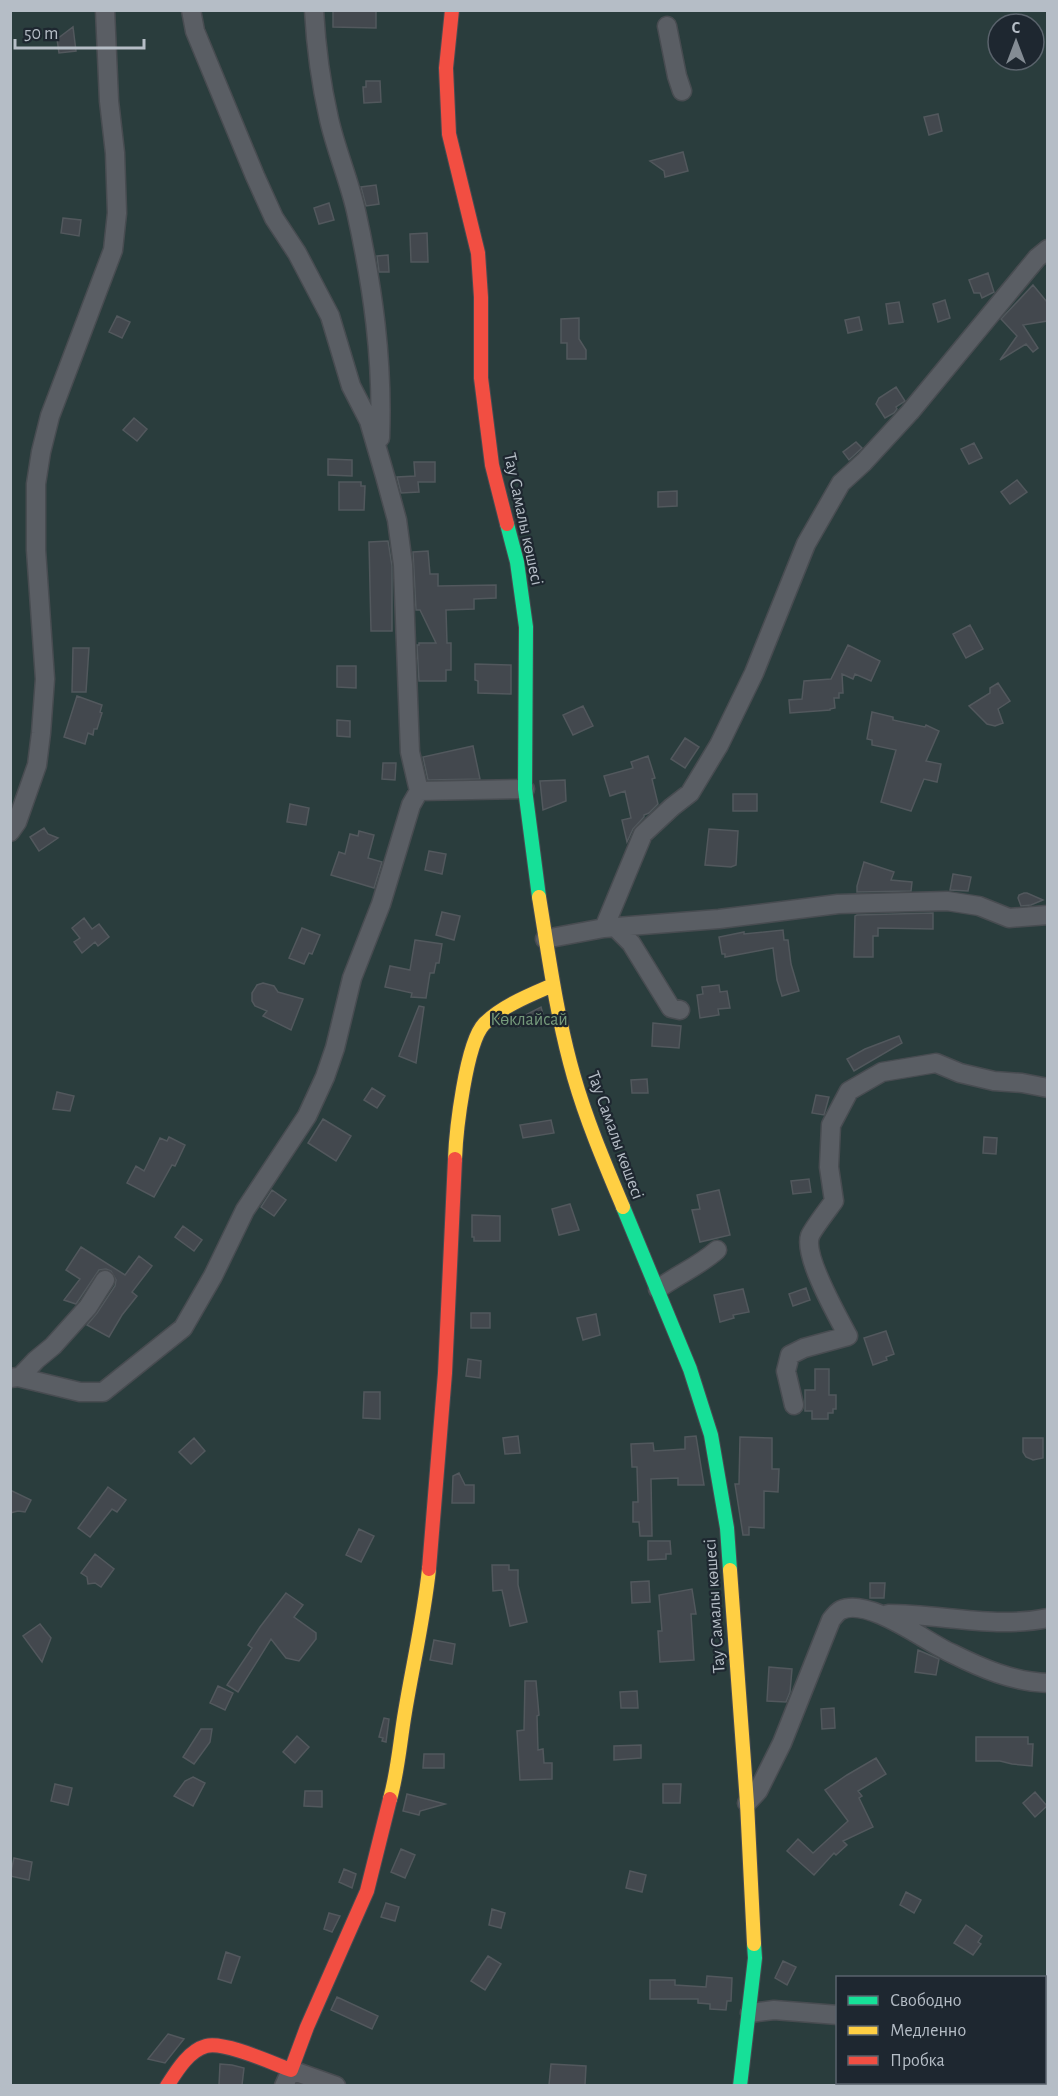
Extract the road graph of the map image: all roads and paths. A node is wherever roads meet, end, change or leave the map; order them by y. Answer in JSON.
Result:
{"nodes":[{"id":1,"x":105,"y":10,"type":"edge"},
{"id":2,"x":191,"y":10,"type":"edge"},
{"id":3,"x":314,"y":10,"type":"edge"},
{"id":4,"x":452,"y":10,"type":"edge"},
{"id":5,"x":667,"y":26,"type":"dead end"},
{"id":6,"x":682,"y":91,"type":"dead end"},
{"id":7,"x":1047,"y":249,"type":"edge"},
{"id":8,"x":379,"y":455,"type":"junction"},
{"id":9,"x":525,"y":789,"type":"junction"},
{"id":10,"x":419,"y":791,"type":"junction"},
{"id":11,"x":10,"y":832,"type":"edge"},
{"id":12,"x":1047,"y":915,"type":"edge"},
{"id":13,"x":610,"y":927,"type":"junction"},
{"id":14,"x":545,"y":939,"type":"junction"},
{"id":15,"x":554,"y":985,"type":"junction"},
{"id":16,"x":680,"y":1011,"type":"dead end"},
{"id":17,"x":1047,"y":1088,"type":"edge"},
{"id":18,"x":717,"y":1250,"type":"dead end"},
{"id":19,"x":105,"y":1280,"type":"dead end"},
{"id":20,"x":658,"y":1289,"type":"junction"},
{"id":21,"x":15,"y":1378,"type":"edge"},
{"id":22,"x":75,"y":1390,"type":"junction"},
{"id":23,"x":794,"y":1405,"type":"dead end"},
{"id":24,"x":91,"y":1410,"type":"dead end"},
{"id":25,"x":878,"y":1614,"type":"junction"},
{"id":26,"x":1047,"y":1618,"type":"edge"},
{"id":27,"x":1047,"y":1683,"type":"edge"},
{"id":28,"x":747,"y":1803,"type":"junction"},
{"id":29,"x":750,"y":2013,"type":"junction"},
{"id":30,"x":836,"y":2015,"type":"edge"},
{"id":31,"x":288,"y":2078,"type":"edge"},
{"id":32,"x":167,"y":2085,"type":"edge"},
{"id":33,"x":336,"y":2085,"type":"edge"},
{"id":34,"x":740,"y":2085,"type":"edge"}],
"edges":[{"from":1,"to":11,"type":"street"},
{"from":2,"to":8,"type":"street"},
{"from":3,"to":8,"type":"street"},
{"from":4,"to":9,"type":"street","name":"Тау Самалы көшесі"},
{"from":5,"to":6,"type":"street"},
{"from":7,"to":13,"type":"street"},
{"from":8,"to":10,"type":"street"},
{"from":9,"to":10,"type":"street"},
{"from":9,"to":14,"type":"street","name":"Тау Самалы көшесі"},
{"from":10,"to":22,"type":"street"},
{"from":12,"to":13,"type":"street"},
{"from":13,"to":14,"type":"street"},
{"from":13,"to":16,"type":"street"},
{"from":14,"to":15,"type":"street","name":"Тау Самалы көшесі"},
{"from":15,"to":20,"type":"street","name":"Тау Самалы көшесі"},
{"from":15,"to":31,"type":"street"},
{"from":17,"to":23,"type":"street"},
{"from":18,"to":20,"type":"street"},
{"from":19,"to":21,"type":"street"},
{"from":20,"to":28,"type":"street","name":"Тау Самалы көшесі"},
{"from":21,"to":22,"type":"street"},
{"from":22,"to":24,"type":"street"},
{"from":25,"to":26,"type":"street"},
{"from":25,"to":27,"type":"street"},
{"from":25,"to":28,"type":"street"},
{"from":28,"to":29,"type":"street","name":"Тау Самалы көшесі"},
{"from":29,"to":30,"type":"street"},
{"from":29,"to":34,"type":"street","name":"Тау Самалы көшесі"},
{"from":31,"to":32,"type":"street"},
{"from":31,"to":33,"type":"street"}]}
